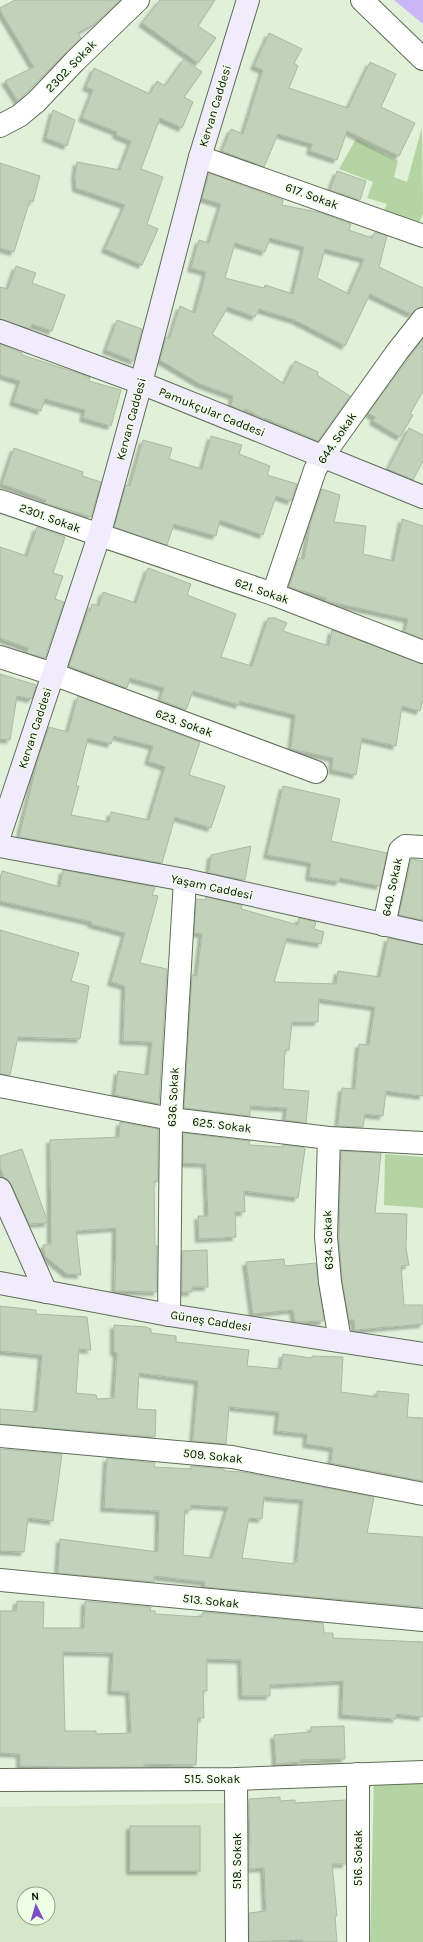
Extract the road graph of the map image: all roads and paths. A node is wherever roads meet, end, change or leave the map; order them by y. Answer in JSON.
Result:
{"nodes":[{"id":1,"x":138,"y":0,"type":"edge"},
{"id":2,"x":248,"y":0,"type":"edge"},
{"id":3,"x":362,"y":0,"type":"edge"},
{"id":4,"x":423,"y":59,"type":"edge"},
{"id":5,"x":0,"y":126,"type":"edge"},
{"id":6,"x":200,"y":157,"type":"junction"},
{"id":7,"x":423,"y":236,"type":"edge"},
{"id":8,"x":423,"y":319,"type":"edge"},
{"id":9,"x":0,"y":331,"type":"edge"},
{"id":10,"x":142,"y":383,"type":"junction"},
{"id":11,"x":322,"y":457,"type":"junction"},
{"id":12,"x":423,"y":497,"type":"edge"},
{"id":13,"x":0,"y":501,"type":"edge"},
{"id":14,"x":99,"y":536,"type":"junction"},
{"id":15,"x":273,"y":594,"type":"junction"},
{"id":16,"x":423,"y":652,"type":"edge"},
{"id":17,"x":0,"y":657,"type":"edge"},
{"id":18,"x":53,"y":674,"type":"junction"},
{"id":19,"x":316,"y":772,"type":"dead end"},
{"id":20,"x":0,"y":834,"type":"edge"},
{"id":21,"x":0,"y":846,"type":"edge"},
{"id":22,"x":423,"y":847,"type":"edge"},
{"id":23,"x":185,"y":880,"type":"junction"},
{"id":24,"x":384,"y":924,"type":"junction"},
{"id":25,"x":423,"y":933,"type":"edge"},
{"id":26,"x":0,"y":1086,"type":"edge"},
{"id":27,"x":171,"y":1118,"type":"junction"},
{"id":28,"x":329,"y":1138,"type":"junction"},
{"id":29,"x":423,"y":1143,"type":"edge"},
{"id":30,"x":0,"y":1189,"type":"edge"},
{"id":31,"x":0,"y":1283,"type":"edge"},
{"id":32,"x":46,"y":1292,"type":"junction"},
{"id":33,"x":168,"y":1315,"type":"junction"},
{"id":34,"x":340,"y":1340,"type":"junction"},
{"id":35,"x":423,"y":1354,"type":"edge"},
{"id":36,"x":0,"y":1436,"type":"edge"},
{"id":37,"x":423,"y":1494,"type":"edge"},
{"id":38,"x":0,"y":1580,"type":"edge"},
{"id":39,"x":423,"y":1620,"type":"edge"},
{"id":40,"x":423,"y":1772,"type":"edge"},
{"id":41,"x":358,"y":1774,"type":"junction"},
{"id":42,"x":236,"y":1779,"type":"junction"},
{"id":43,"x":0,"y":1780,"type":"edge"},
{"id":44,"x":237,"y":1942,"type":"edge"},
{"id":45,"x":358,"y":1942,"type":"edge"}],
"edges":[{"from":1,"to":5,"type":"street","name":"2302. Sokak"},
{"from":2,"to":6,"type":"street","name":"Kervan Caddesi"},
{"from":3,"to":4,"type":"street"},
{"from":6,"to":7,"type":"street","name":"617. Sokak"},
{"from":6,"to":10,"type":"street","name":"Kervan Caddesi"},
{"from":8,"to":11,"type":"street","name":"644. Sokak"},
{"from":9,"to":10,"type":"street","name":"Pamukçular Caddesi"},
{"from":10,"to":11,"type":"street","name":"Pamukçular Caddesi"},
{"from":10,"to":14,"type":"street","name":"Kervan Caddesi"},
{"from":11,"to":12,"type":"street","name":"Pamukçular Caddesi"},
{"from":11,"to":15,"type":"street","name":"644. Sokak"},
{"from":13,"to":14,"type":"street","name":"2301. Sokak"},
{"from":14,"to":15,"type":"street","name":"621. Sokak"},
{"from":14,"to":18,"type":"street","name":"Kervan Caddesi"},
{"from":15,"to":16,"type":"street","name":"621. Sokak"},
{"from":17,"to":18,"type":"street","name":"623. Sokak"},
{"from":18,"to":19,"type":"street","name":"623. Sokak"},
{"from":18,"to":20,"type":"street","name":"Kervan Caddesi"},
{"from":21,"to":23,"type":"street","name":"Yaşam Caddesi"},
{"from":22,"to":24,"type":"street","name":"640. Sokak"},
{"from":23,"to":24,"type":"street","name":"Yaşam Caddesi"},
{"from":23,"to":27,"type":"street","name":"636. Sokak"},
{"from":24,"to":25,"type":"street","name":"Yaşam Caddesi"},
{"from":26,"to":27,"type":"street","name":"625. Sokak"},
{"from":27,"to":28,"type":"street","name":"625. Sokak"},
{"from":27,"to":33,"type":"street","name":"636. Sokak"},
{"from":28,"to":29,"type":"street","name":"625. Sokak"},
{"from":28,"to":34,"type":"street","name":"634. Sokak"},
{"from":30,"to":32,"type":"street"},
{"from":31,"to":32,"type":"street","name":"Güneş Caddesi"},
{"from":32,"to":33,"type":"street","name":"Güneş Caddesi"},
{"from":33,"to":34,"type":"street","name":"Güneş Caddesi"},
{"from":34,"to":35,"type":"street","name":"Güneş Caddesi"},
{"from":36,"to":37,"type":"street","name":"509. Sokak"},
{"from":38,"to":39,"type":"street","name":"513. Sokak"},
{"from":40,"to":41,"type":"street","name":"515. Sokak"},
{"from":41,"to":42,"type":"street","name":"515. Sokak"},
{"from":41,"to":45,"type":"street","name":"516. Sokak"},
{"from":42,"to":43,"type":"street","name":"515. Sokak"},
{"from":42,"to":44,"type":"street","name":"518. Sokak"}]}
